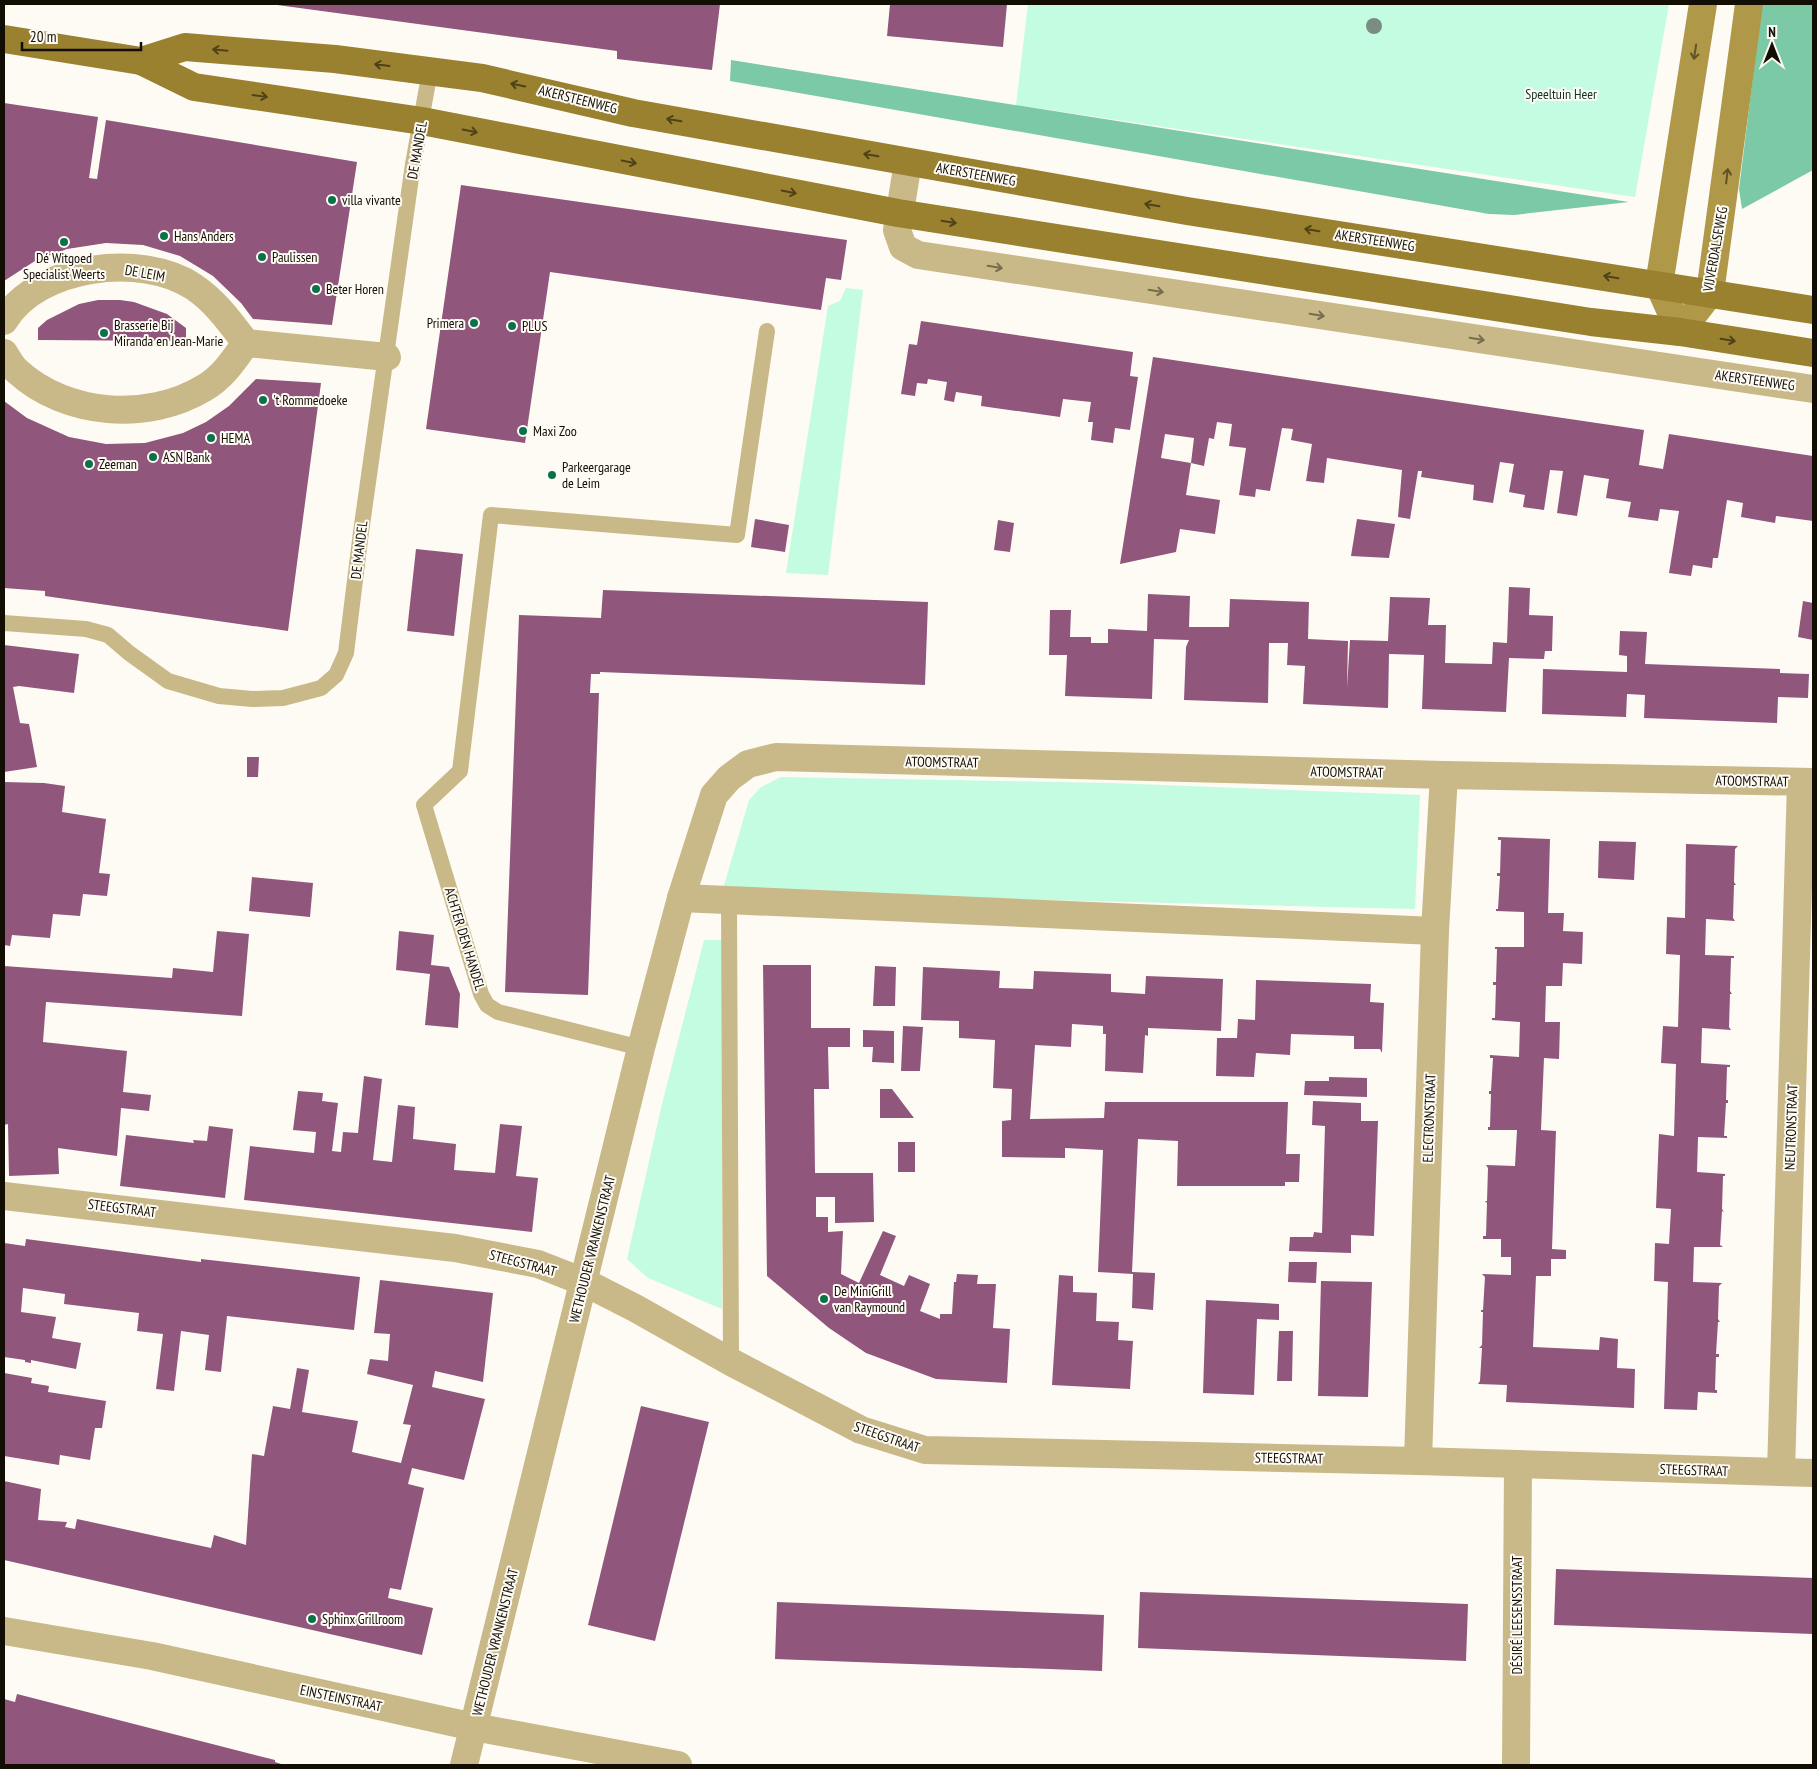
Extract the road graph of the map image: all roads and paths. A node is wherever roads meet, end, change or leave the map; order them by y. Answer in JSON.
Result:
{"nodes":[{"id":1,"x":1702,"y":4,"type":"edge"},
{"id":2,"x":1749,"y":4,"type":"edge"},
{"id":3,"x":4,"y":39,"type":"edge"},
{"id":4,"x":140,"y":61,"type":"junction"},
{"id":5,"x":430,"y":71,"type":"junction"},
{"id":6,"x":422,"y":121,"type":"junction"},
{"id":7,"x":908,"y":162,"type":"junction"},
{"id":8,"x":898,"y":213,"type":"junction"},
{"id":9,"x":1659,"y":285,"type":"junction"},
{"id":10,"x":1710,"y":293,"type":"junction"},
{"id":11,"x":1813,"y":310,"type":"edge"},
{"id":12,"x":4,"y":321,"type":"edge"},
{"id":13,"x":766,"y":331,"type":"dead end"},
{"id":14,"x":1680,"y":332,"type":"junction"},
{"id":15,"x":246,"y":343,"type":"junction"},
{"id":16,"x":4,"y":353,"type":"edge"},
{"id":17,"x":1813,"y":353,"type":"edge"},
{"id":18,"x":387,"y":357,"type":"junction"},
{"id":19,"x":1813,"y":389,"type":"edge"},
{"id":20,"x":4,"y":623,"type":"edge"},
{"id":21,"x":738,"y":771,"type":"joint"},
{"id":22,"x":1444,"y":775,"type":"junction"},
{"id":23,"x":1807,"y":782,"type":"edge"},
{"id":24,"x":681,"y":898,"type":"junction"},
{"id":25,"x":729,"y":900,"type":"junction"},
{"id":26,"x":1435,"y":931,"type":"junction"},
{"id":27,"x":641,"y":1048,"type":"junction"},
{"id":28,"x":4,"y":1196,"type":"edge"},
{"id":29,"x":584,"y":1282,"type":"junction"},
{"id":30,"x":731,"y":1362,"type":"junction"},
{"id":31,"x":1418,"y":1461,"type":"junction"},
{"id":32,"x":1518,"y":1465,"type":"junction"},
{"id":33,"x":1781,"y":1472,"type":"junction"},
{"id":34,"x":1813,"y":1473,"type":"edge"},
{"id":35,"x":4,"y":1631,"type":"edge"},
{"id":36,"x":474,"y":1727,"type":"junction"},
{"id":37,"x":464,"y":1765,"type":"edge"},
{"id":38,"x":678,"y":1765,"type":"edge"},
{"id":39,"x":1516,"y":1765,"type":"edge"}],
"edges":[{"from":1,"to":9,"type":"main road","one_way":true},
{"from":10,"to":2,"type":"main road","name":"VIJVERDALSEWEG","one_way":true},
{"from":3,"to":4,"type":"main road","name":"AKERSTEENWEG"},
{"from":5,"to":4,"type":"main road","name":"AKERSTEENWEG","one_way":true},
{"from":4,"to":6,"type":"main road","name":"AKERSTEENWEG","one_way":true},
{"from":5,"to":6,"type":"lane","name":"DE MANDEL"},
{"from":7,"to":5,"type":"main road","name":"AKERSTEENWEG","one_way":true},
{"from":6,"to":8,"type":"main road","name":"AKERSTEENWEG","one_way":true},
{"from":6,"to":18,"type":"lane","name":"DE MANDEL"},
{"from":7,"to":8,"type":"street"},
{"from":9,"to":7,"type":"main road","name":"AKERSTEENWEG","one_way":true},
{"from":8,"to":14,"type":"main road","name":"AKERSTEENWEG","one_way":true},
{"from":8,"to":19,"type":"street","name":"AKERSTEENWEG","one_way":true},
{"from":9,"to":10,"type":"main road","name":"AKERSTEENWEG"},
{"from":9,"to":14,"type":"main road"},
{"from":10,"to":11,"type":"main road","name":"AKERSTEENWEG"},
{"from":10,"to":14,"type":"main road","name":"VIJVERDALSEWEG"},
{"from":12,"to":15,"type":"street","name":"DE LEIM"},
{"from":13,"to":27,"type":"lane","name":"ACHTER DEN HANDEL"},
{"from":14,"to":17,"type":"main road","name":"AKERSTEENWEG","one_way":true},
{"from":15,"to":16,"type":"street"},
{"from":15,"to":18,"type":"street"},
{"from":18,"to":20,"type":"lane","name":"DE MANDEL"},
{"from":21,"to":22,"type":"street","name":"ATOOMSTRAAT"},
{"from":21,"to":24,"type":"street","name":"WETHOUDER VRANKENSTRAAT"},
{"from":22,"to":23,"type":"street","name":"ATOOMSTRAAT"},
{"from":22,"to":26,"type":"street","name":"ELECTRONSTRAAT"},
{"from":23,"to":33,"type":"street","name":"NEUTRONSTRAAT"},
{"from":24,"to":25,"type":"street"},
{"from":24,"to":27,"type":"street","name":"WETHOUDER VRANKENSTRAAT"},
{"from":25,"to":26,"type":"street"},
{"from":25,"to":30,"type":"lane"},
{"from":26,"to":31,"type":"street","name":"ELECTRONSTRAAT"},
{"from":27,"to":29,"type":"street","name":"WETHOUDER VRANKENSTRAAT"},
{"from":28,"to":29,"type":"street","name":"STEEGSTRAAT"},
{"from":29,"to":30,"type":"street","name":"STEEGSTRAAT"},
{"from":29,"to":36,"type":"street","name":"WETHOUDER VRANKENSTRAAT"},
{"from":30,"to":31,"type":"street","name":"STEEGSTRAAT"},
{"from":31,"to":32,"type":"street","name":"STEEGSTRAAT"},
{"from":32,"to":33,"type":"street","name":"STEEGSTRAAT"},
{"from":32,"to":39,"type":"street","name":"DÉSIRÉ LEESENSSTRAAT"},
{"from":33,"to":34,"type":"street","name":"STEEGSTRAAT"},
{"from":35,"to":36,"type":"street","name":"EINSTEINSTRAAT"},
{"from":36,"to":37,"type":"street","name":"WETHOUDER VRANKENSTRAAT"},
{"from":36,"to":38,"type":"street","name":"EINSTEINSTRAAT"}]}
